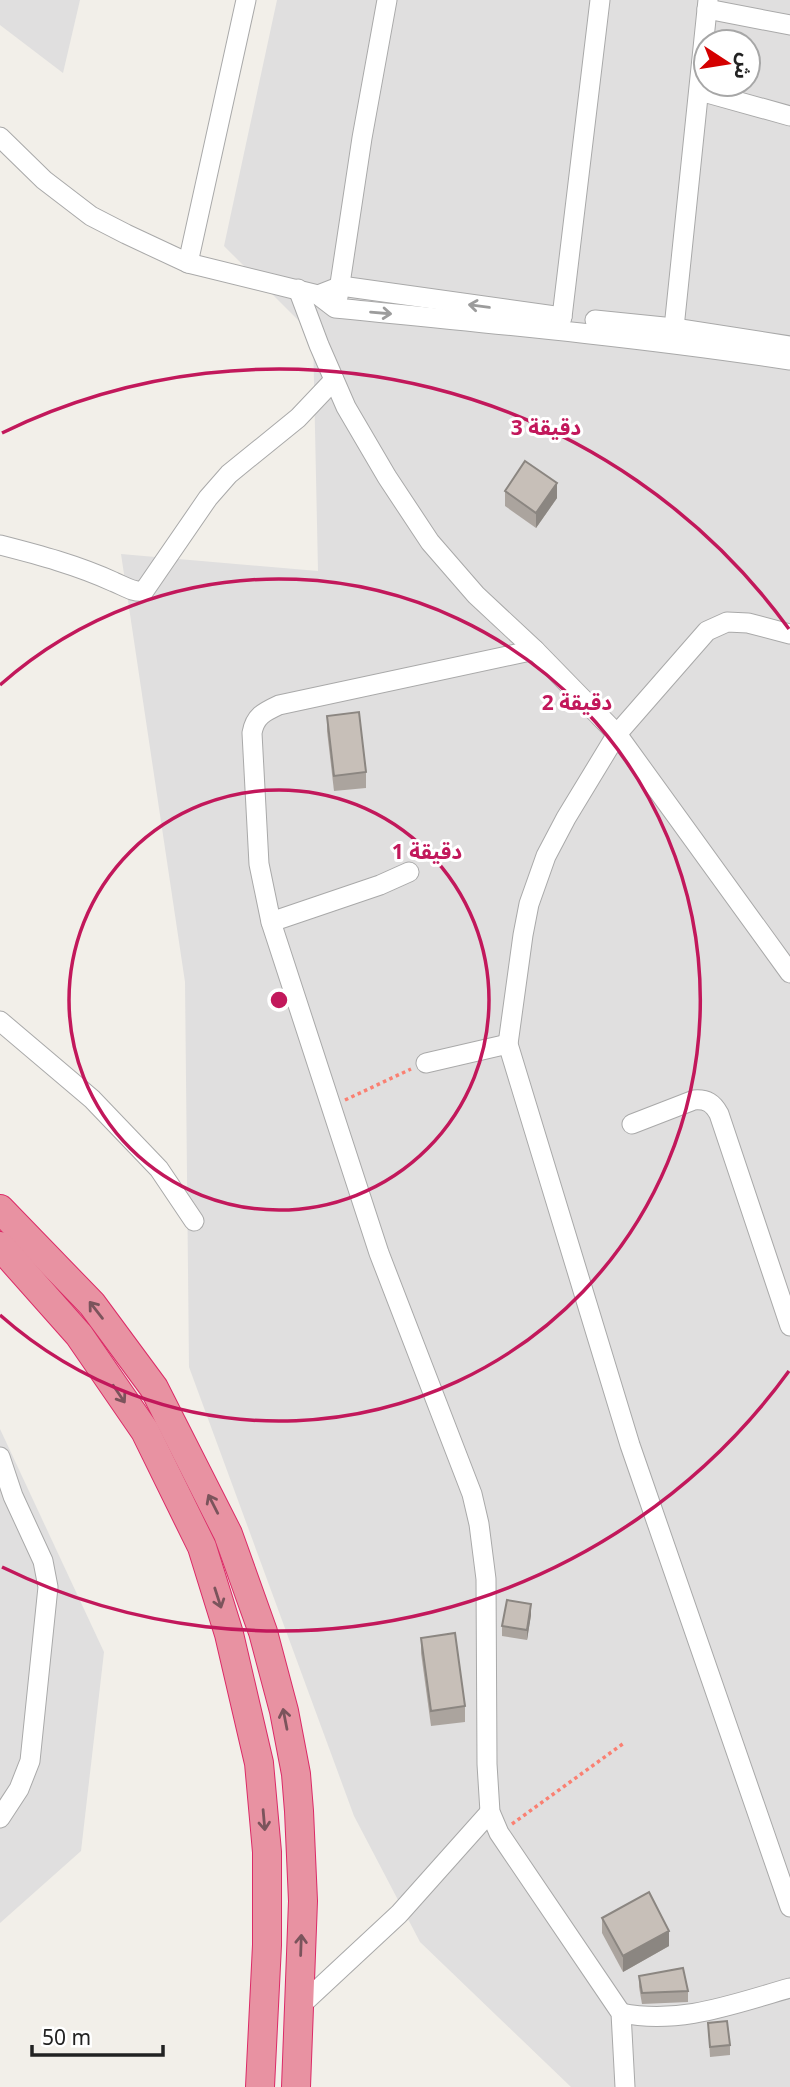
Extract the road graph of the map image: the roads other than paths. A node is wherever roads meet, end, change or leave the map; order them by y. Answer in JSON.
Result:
{"nodes":[{"id":1,"x":246,"y":0,"type":"edge"},
{"id":2,"x":387,"y":0,"type":"edge"},
{"id":3,"x":600,"y":0,"type":"edge"},
{"id":4,"x":708,"y":4,"type":"edge"},
{"id":5,"x":790,"y":25,"type":"edge"},
{"id":6,"x":706,"y":28,"type":"edge"},
{"id":7,"x":699,"y":98,"type":"edge"},
{"id":8,"x":725,"y":98,"type":"edge"},
{"id":9,"x":790,"y":116,"type":"edge"},
{"id":10,"x":0,"y":137,"type":"edge"},
{"id":11,"x":188,"y":262,"type":"junction"},
{"id":12,"x":341,"y":286,"type":"junction"},
{"id":13,"x":298,"y":289,"type":"junction"},
{"id":14,"x":318,"y":295,"type":"junction"},
{"id":15,"x":335,"y":308,"type":"junction"},
{"id":16,"x":562,"y":317,"type":"junction"},
{"id":17,"x":674,"y":328,"type":"junction"},
{"id":18,"x":790,"y":346,"type":"edge"},
{"id":19,"x":790,"y":360,"type":"edge"},
{"id":20,"x":334,"y":380,"type":"junction"},
{"id":21,"x":0,"y":545,"type":"edge"},
{"id":22,"x":790,"y":634,"type":"edge"},
{"id":23,"x":535,"y":650,"type":"junction"},
{"id":24,"x":617,"y":734,"type":"junction"},
{"id":25,"x":409,"y":872,"type":"dead end"},
{"id":26,"x":271,"y":922,"type":"junction"},
{"id":27,"x":790,"y":973,"type":"edge"},
{"id":28,"x":0,"y":1021,"type":"edge"},
{"id":29,"x":509,"y":1044,"type":"junction"},
{"id":30,"x":426,"y":1063,"type":"road end"},
{"id":31,"x":632,"y":1124,"type":"dead end"},
{"id":32,"x":0,"y":1209,"type":"edge"},
{"id":33,"x":194,"y":1221,"type":"dead end"},
{"id":34,"x":0,"y":1246,"type":"edge"},
{"id":35,"x":783,"y":1286,"type":"edge"},
{"id":36,"x":790,"y":1326,"type":"edge"},
{"id":37,"x":0,"y":1457,"type":"edge"},
{"id":38,"x":490,"y":1812,"type":"junction"},
{"id":39,"x":0,"y":1818,"type":"edge"},
{"id":40,"x":790,"y":1907,"type":"edge"},
{"id":41,"x":790,"y":1988,"type":"edge"},
{"id":42,"x":299,"y":2007,"type":"junction"},
{"id":43,"x":621,"y":2013,"type":"junction"},
{"id":44,"x":260,"y":2087,"type":"edge"},
{"id":45,"x":296,"y":2087,"type":"edge"},
{"id":46,"x":625,"y":2087,"type":"edge"}],
"edges":[{"from":1,"to":11,"type":"street"},
{"from":2,"to":12,"type":"street"},
{"from":3,"to":16,"type":"street"},
{"from":4,"to":5,"type":"street"},
{"from":4,"to":6,"type":"street"},
{"from":7,"to":17,"type":"street"},
{"from":8,"to":9,"type":"street"},
{"from":10,"to":11,"type":"street"},
{"from":11,"to":13,"type":"street"},
{"from":12,"to":14,"type":"street"},
{"from":12,"to":15,"type":"street"},
{"from":16,"to":12,"type":"street","one_way":true},
{"from":13,"to":14,"type":"street"},
{"from":13,"to":20,"type":"street"},
{"from":14,"to":15,"type":"street"},
{"from":15,"to":19,"type":"street","one_way":true},
{"from":16,"to":17,"type":"street"},
{"from":17,"to":18,"type":"street"},
{"from":20,"to":21,"type":"street"},
{"from":20,"to":23,"type":"street"},
{"from":22,"to":24,"type":"street"},
{"from":23,"to":24,"type":"street"},
{"from":23,"to":26,"type":"street"},
{"from":24,"to":27,"type":"street"},
{"from":24,"to":29,"type":"street"},
{"from":25,"to":26,"type":"street"},
{"from":26,"to":38,"type":"street"},
{"from":28,"to":33,"type":"street"},
{"from":29,"to":30,"type":"street"},
{"from":29,"to":40,"type":"street"},
{"from":31,"to":35,"type":"street"},
{"from":42,"to":32,"type":"highway","one_way":true},
{"from":34,"to":44,"type":"highway","one_way":true},
{"from":35,"to":36,"type":"street"},
{"from":37,"to":39,"type":"street"},
{"from":38,"to":42,"type":"street"},
{"from":38,"to":43,"type":"street"},
{"from":41,"to":43,"type":"street"},
{"from":42,"to":45,"type":"highway"},
{"from":43,"to":46,"type":"street"}]}
